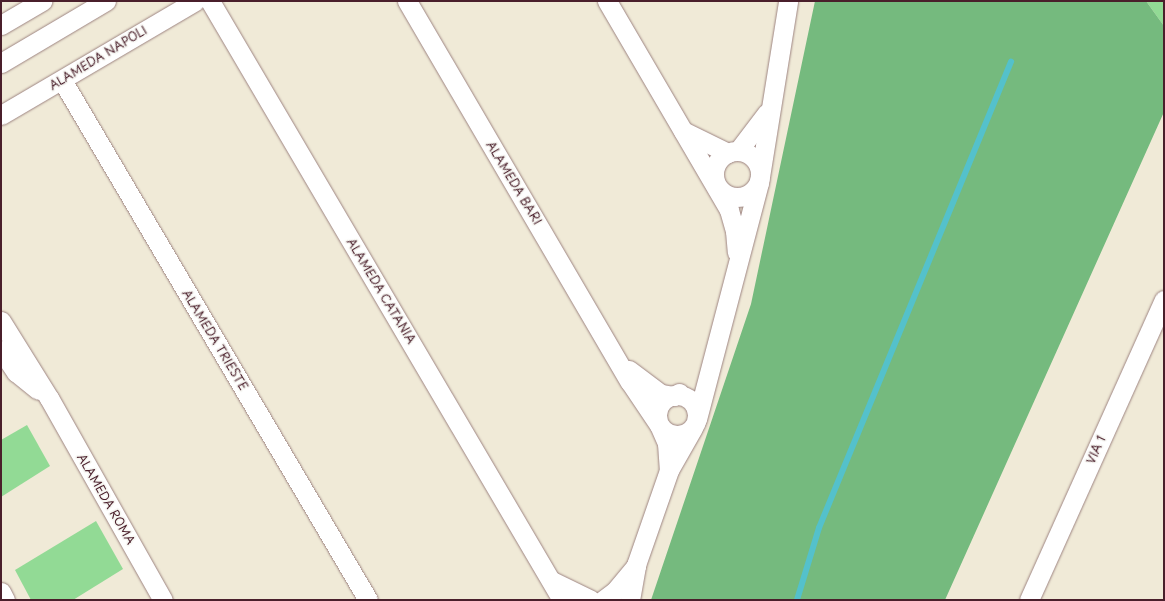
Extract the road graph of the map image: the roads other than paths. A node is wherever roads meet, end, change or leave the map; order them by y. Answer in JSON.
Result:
{"nodes":[{"id":1,"x":42,"y":1,"type":"edge"},
{"id":2,"x":106,"y":1,"type":"edge"},
{"id":3,"x":195,"y":1,"type":"edge"},
{"id":4,"x":210,"y":1,"type":"edge"},
{"id":5,"x":407,"y":1,"type":"edge"},
{"id":6,"x":607,"y":1,"type":"edge"},
{"id":7,"x":788,"y":1,"type":"edge"},
{"id":8,"x":1,"y":25,"type":"edge"},
{"id":9,"x":1,"y":63,"type":"edge"},
{"id":10,"x":62,"y":80,"type":"junction"},
{"id":11,"x":770,"y":110,"type":"junction"},
{"id":12,"x":1,"y":115,"type":"edge"},
{"id":13,"x":682,"y":130,"type":"junction"},
{"id":14,"x":733,"y":152,"type":"junction"},
{"id":15,"x":759,"y":183,"type":"junction"},
{"id":16,"x":718,"y":188,"type":"junction"},
{"id":17,"x":738,"y":264,"type":"junction"},
{"id":18,"x":1164,"y":300,"type":"edge"},
{"id":19,"x":1,"y":321,"type":"edge"},
{"id":20,"x":1159,"y":325,"type":"edge"},
{"id":21,"x":1,"y":350,"type":"edge"},
{"id":22,"x":711,"y":359,"type":"junction"},
{"id":23,"x":621,"y":364,"type":"junction"},
{"id":24,"x":674,"y":396,"type":"junction"},
{"id":25,"x":48,"y":398,"type":"junction"},
{"id":26,"x":695,"y":423,"type":"junction"},
{"id":27,"x":659,"y":425,"type":"junction"},
{"id":28,"x":669,"y":470,"type":"junction"},
{"id":29,"x":636,"y":565,"type":"junction"},
{"id":30,"x":552,"y":581,"type":"junction"},
{"id":31,"x":1,"y":592,"type":"edge"},
{"id":32,"x":5,"y":600,"type":"edge"},
{"id":33,"x":163,"y":600,"type":"edge"},
{"id":34,"x":368,"y":600,"type":"edge"},
{"id":35,"x":562,"y":600,"type":"edge"},
{"id":36,"x":591,"y":600,"type":"edge"},
{"id":37,"x":603,"y":600,"type":"edge"},
{"id":38,"x":630,"y":600,"type":"edge"},
{"id":39,"x":1029,"y":600,"type":"edge"}],
"edges":[{"from":1,"to":8,"type":"street"},
{"from":2,"to":9,"type":"street"},
{"from":3,"to":10,"type":"street","name":"ALAMEDA NAPOLI"},
{"from":4,"to":30,"type":"street","name":"ALAMEDA CATANIA"},
{"from":5,"to":23,"type":"street","name":"ALAMEDA BARI"},
{"from":6,"to":13,"type":"street"},
{"from":7,"to":11,"type":"street"},
{"from":10,"to":12,"type":"street","name":"ALAMEDA NAPOLI"},
{"from":10,"to":34,"type":"street","name":"ALAMEDA TRIESTE"},
{"from":11,"to":14,"type":"street"},
{"from":11,"to":15,"type":"street"},
{"from":13,"to":14,"type":"street"},
{"from":13,"to":16,"type":"street"},
{"from":14,"to":15,"type":"street"},
{"from":14,"to":16,"type":"street"},
{"from":15,"to":16,"type":"street"},
{"from":15,"to":17,"type":"street"},
{"from":16,"to":17,"type":"street"},
{"from":17,"to":22,"type":"street"},
{"from":18,"to":20,"type":"street","name":"VIA 1"},
{"from":19,"to":25,"type":"street","name":"ALAMEDA ROMA"},
{"from":20,"to":39,"type":"street","name":"VIA 1"},
{"from":21,"to":25,"type":"street","name":"ALAMEDA ROMA"},
{"from":22,"to":24,"type":"street"},
{"from":22,"to":26,"type":"street"},
{"from":23,"to":24,"type":"street","name":"ALAMEDA BARI"},
{"from":23,"to":27,"type":"street","name":"ALAMEDA BARI"},
{"from":24,"to":26,"type":"street"},
{"from":24,"to":27,"type":"street"},
{"from":25,"to":33,"type":"street","name":"ALAMEDA ROMA"},
{"from":26,"to":27,"type":"street"},
{"from":26,"to":28,"type":"street"},
{"from":27,"to":28,"type":"street"},
{"from":28,"to":29,"type":"street"},
{"from":29,"to":37,"type":"street"},
{"from":29,"to":38,"type":"street"},
{"from":30,"to":35,"type":"street","name":"ALAMEDA CATANIA"},
{"from":30,"to":36,"type":"street"},
{"from":31,"to":32,"type":"street"}]}
